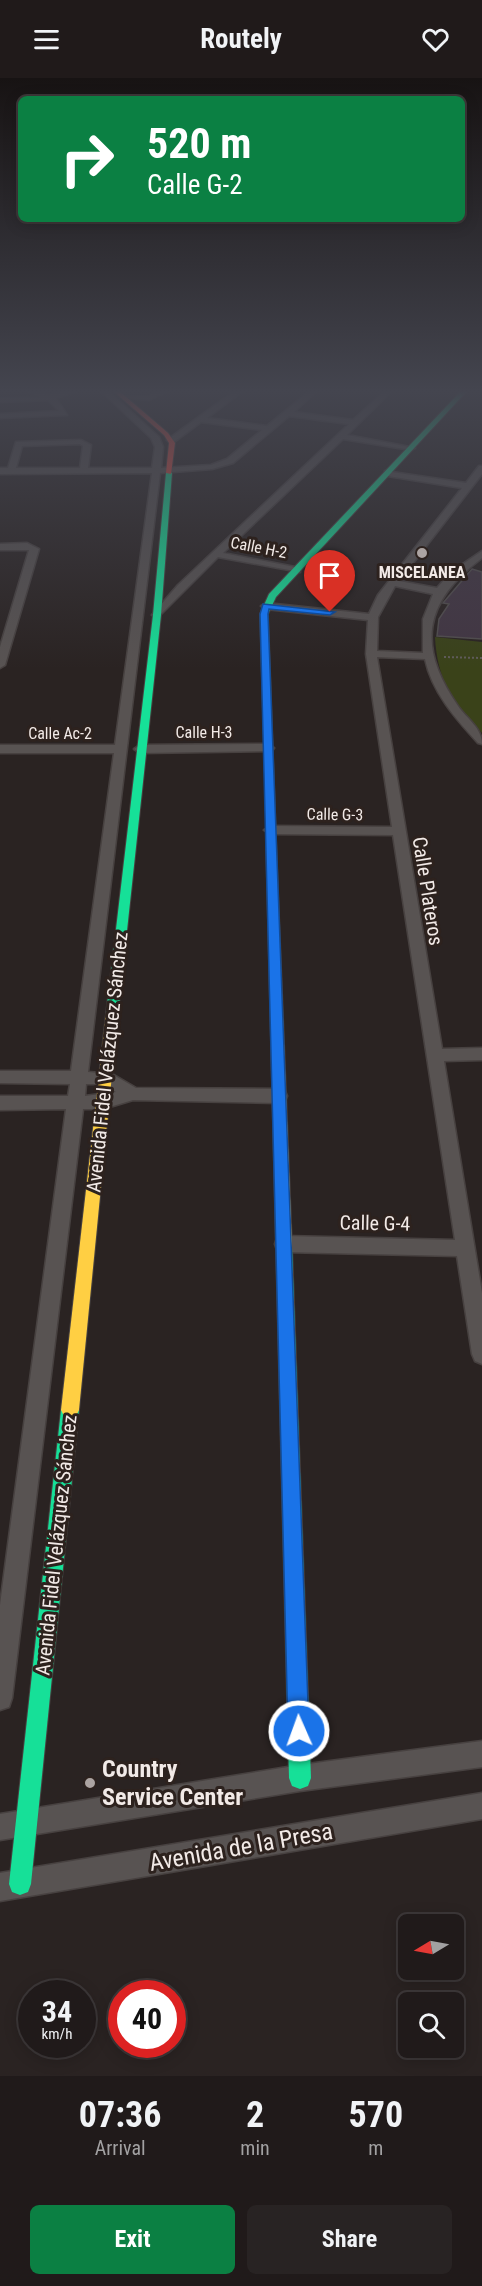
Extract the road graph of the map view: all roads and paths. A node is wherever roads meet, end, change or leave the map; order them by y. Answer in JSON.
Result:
{"nodes":[{"id":1,"x":161,"y":483,"type":"edge"},
{"id":2,"x":162,"y":483,"type":"edge"},
{"id":3,"x":291,"y":483,"type":"edge"},
{"id":4,"x":378,"y":483,"type":"edge"},
{"id":5,"x":451,"y":483,"type":"edge"},
{"id":6,"x":470,"y":483,"type":"edge"},
{"id":7,"x":468,"y":486,"type":"junction"},
{"id":8,"x":0,"y":547,"type":"edge"},
{"id":9,"x":482,"y":554,"type":"edge"},
{"id":10,"x":216,"y":555,"type":"junction"},
{"id":11,"x":297,"y":570,"type":"junction"},
{"id":12,"x":394,"y":583,"type":"junction"},
{"id":13,"x":440,"y":592,"type":"junction"},
{"id":14,"x":266,"y":606,"type":"junction"},
{"id":15,"x":157,"y":615,"type":"junction"},
{"id":16,"x":373,"y":617,"type":"junction"},
{"id":17,"x":371,"y":654,"type":"junction"},
{"id":18,"x":428,"y":656,"type":"junction"},
{"id":19,"x":482,"y":658,"type":"edge"},
{"id":20,"x":0,"y":665,"type":"edge"},
{"id":21,"x":126,"y":706,"type":"junction"},
{"id":22,"x":145,"y":706,"type":"junction"},
{"id":23,"x":482,"y":740,"type":"edge"},
{"id":24,"x":268,"y":748,"type":"junction"},
{"id":25,"x":0,"y":749,"type":"edge"},
{"id":26,"x":121,"y":749,"type":"junction"},
{"id":27,"x":140,"y":749,"type":"junction"},
{"id":28,"x":271,"y":830,"type":"junction"},
{"id":29,"x":399,"y":831,"type":"junction"},
{"id":30,"x":89,"y":994,"type":"junction"},
{"id":31,"x":115,"y":994,"type":"junction"},
{"id":32,"x":482,"y":1054,"type":"edge"},
{"id":33,"x":435,"y":1055,"type":"junction"},
{"id":34,"x":0,"y":1077,"type":"edge"},
{"id":35,"x":78,"y":1077,"type":"junction"},
{"id":36,"x":106,"y":1078,"type":"junction"},
{"id":37,"x":133,"y":1094,"type":"junction"},
{"id":38,"x":279,"y":1096,"type":"junction"},
{"id":39,"x":75,"y":1102,"type":"junction"},
{"id":40,"x":104,"y":1102,"type":"junction"},
{"id":41,"x":0,"y":1103,"type":"edge"},
{"id":42,"x":284,"y":1244,"type":"junction"},
{"id":43,"x":465,"y":1248,"type":"junction"},
{"id":44,"x":49,"y":1312,"type":"junction"},
{"id":45,"x":81,"y":1312,"type":"junction"},
{"id":46,"x":482,"y":1354,"type":"edge"},
{"id":47,"x":0,"y":1698,"type":"edge"},
{"id":48,"x":482,"y":1754,"type":"edge"},
{"id":49,"x":300,"y":1778,"type":"junction"},
{"id":50,"x":482,"y":1806,"type":"edge"},
{"id":51,"x":27,"y":1822,"type":"junction"},
{"id":52,"x":0,"y":1827,"type":"edge"},
{"id":53,"x":10,"y":1886,"type":"edge"}],
"edges":[{"from":1,"to":21,"type":"street","name":"Avenida Fidel Velázquez Sánchez"},
{"from":2,"to":15,"type":"street","name":"Avenida Fidel Velázquez Sánchez"},
{"from":3,"to":10,"type":"street"},
{"from":4,"to":11,"type":"street"},
{"from":5,"to":7,"type":"street"},
{"from":6,"to":7,"type":"street","name":"Calle Plateros"},
{"from":7,"to":12,"type":"street","name":"Calle Plateros"},
{"from":8,"to":20,"type":"street"},
{"from":9,"to":13,"type":"street"},
{"from":10,"to":11,"type":"street","name":"Calle H-2"},
{"from":10,"to":15,"type":"street"},
{"from":11,"to":14,"type":"street"},
{"from":12,"to":13,"type":"street"},
{"from":12,"to":16,"type":"street","name":"Calle Plateros"},
{"from":13,"to":18,"type":"street"},
{"from":14,"to":16,"type":"street"},
{"from":14,"to":24,"type":"street"},
{"from":15,"to":22,"type":"street","name":"Avenida Fidel Velázquez Sánchez"},
{"from":16,"to":17,"type":"street","name":"Calle Plateros"},
{"from":17,"to":18,"type":"street"},
{"from":17,"to":29,"type":"street","name":"Calle Plateros"},
{"from":18,"to":19,"type":"path"},
{"from":18,"to":23,"type":"street"},
{"from":21,"to":22,"type":"street"},
{"from":21,"to":26,"type":"street","name":"Avenida Fidel Velázquez Sánchez"},
{"from":22,"to":27,"type":"street","name":"Avenida Fidel Velázquez Sánchez"},
{"from":24,"to":27,"type":"street","name":"Calle H-3"},
{"from":24,"to":28,"type":"street"},
{"from":25,"to":26,"type":"street","name":"Calle Ac-2"},
{"from":26,"to":30,"type":"street","name":"Avenida Fidel Velázquez Sánchez"},
{"from":27,"to":31,"type":"street","name":"Avenida Fidel Velázquez Sánchez"},
{"from":28,"to":29,"type":"street","name":"Calle G-3"},
{"from":28,"to":38,"type":"street"},
{"from":29,"to":33,"type":"street","name":"Calle Plateros"},
{"from":30,"to":31,"type":"street"},
{"from":30,"to":35,"type":"street","name":"Avenida Fidel Velázquez Sánchez"},
{"from":31,"to":36,"type":"street","name":"Avenida Fidel Velázquez Sánchez"},
{"from":32,"to":33,"type":"street"},
{"from":33,"to":43,"type":"street","name":"Calle Plateros"},
{"from":34,"to":35,"type":"street"},
{"from":35,"to":36,"type":"street"},
{"from":35,"to":39,"type":"street","name":"Avenida Fidel Velázquez Sánchez"},
{"from":36,"to":37,"type":"street"},
{"from":36,"to":40,"type":"street","name":"Avenida Fidel Velázquez Sánchez"},
{"from":37,"to":38,"type":"street"},
{"from":37,"to":40,"type":"street"},
{"from":38,"to":42,"type":"street"},
{"from":39,"to":40,"type":"street"},
{"from":39,"to":41,"type":"street"},
{"from":39,"to":44,"type":"street","name":"Avenida Fidel Velázquez Sánchez"},
{"from":40,"to":45,"type":"street","name":"Avenida Fidel Velázquez Sánchez"},
{"from":42,"to":43,"type":"street","name":"Calle G-4"},
{"from":42,"to":49,"type":"street"},
{"from":43,"to":46,"type":"street","name":"Calle Plateros"},
{"from":44,"to":45,"type":"street"},
{"from":44,"to":47,"type":"street","name":"Avenida Fidel Velázquez Sánchez"},
{"from":45,"to":51,"type":"street","name":"Avenida Fidel Velázquez Sánchez"},
{"from":48,"to":49,"type":"street"},
{"from":49,"to":51,"type":"street"},
{"from":50,"to":53,"type":"street","name":"Avenida de la Presa"},
{"from":51,"to":52,"type":"street"},
{"from":51,"to":53,"type":"street","name":"Avenida Fidel Velázquez Sánchez"}]}
